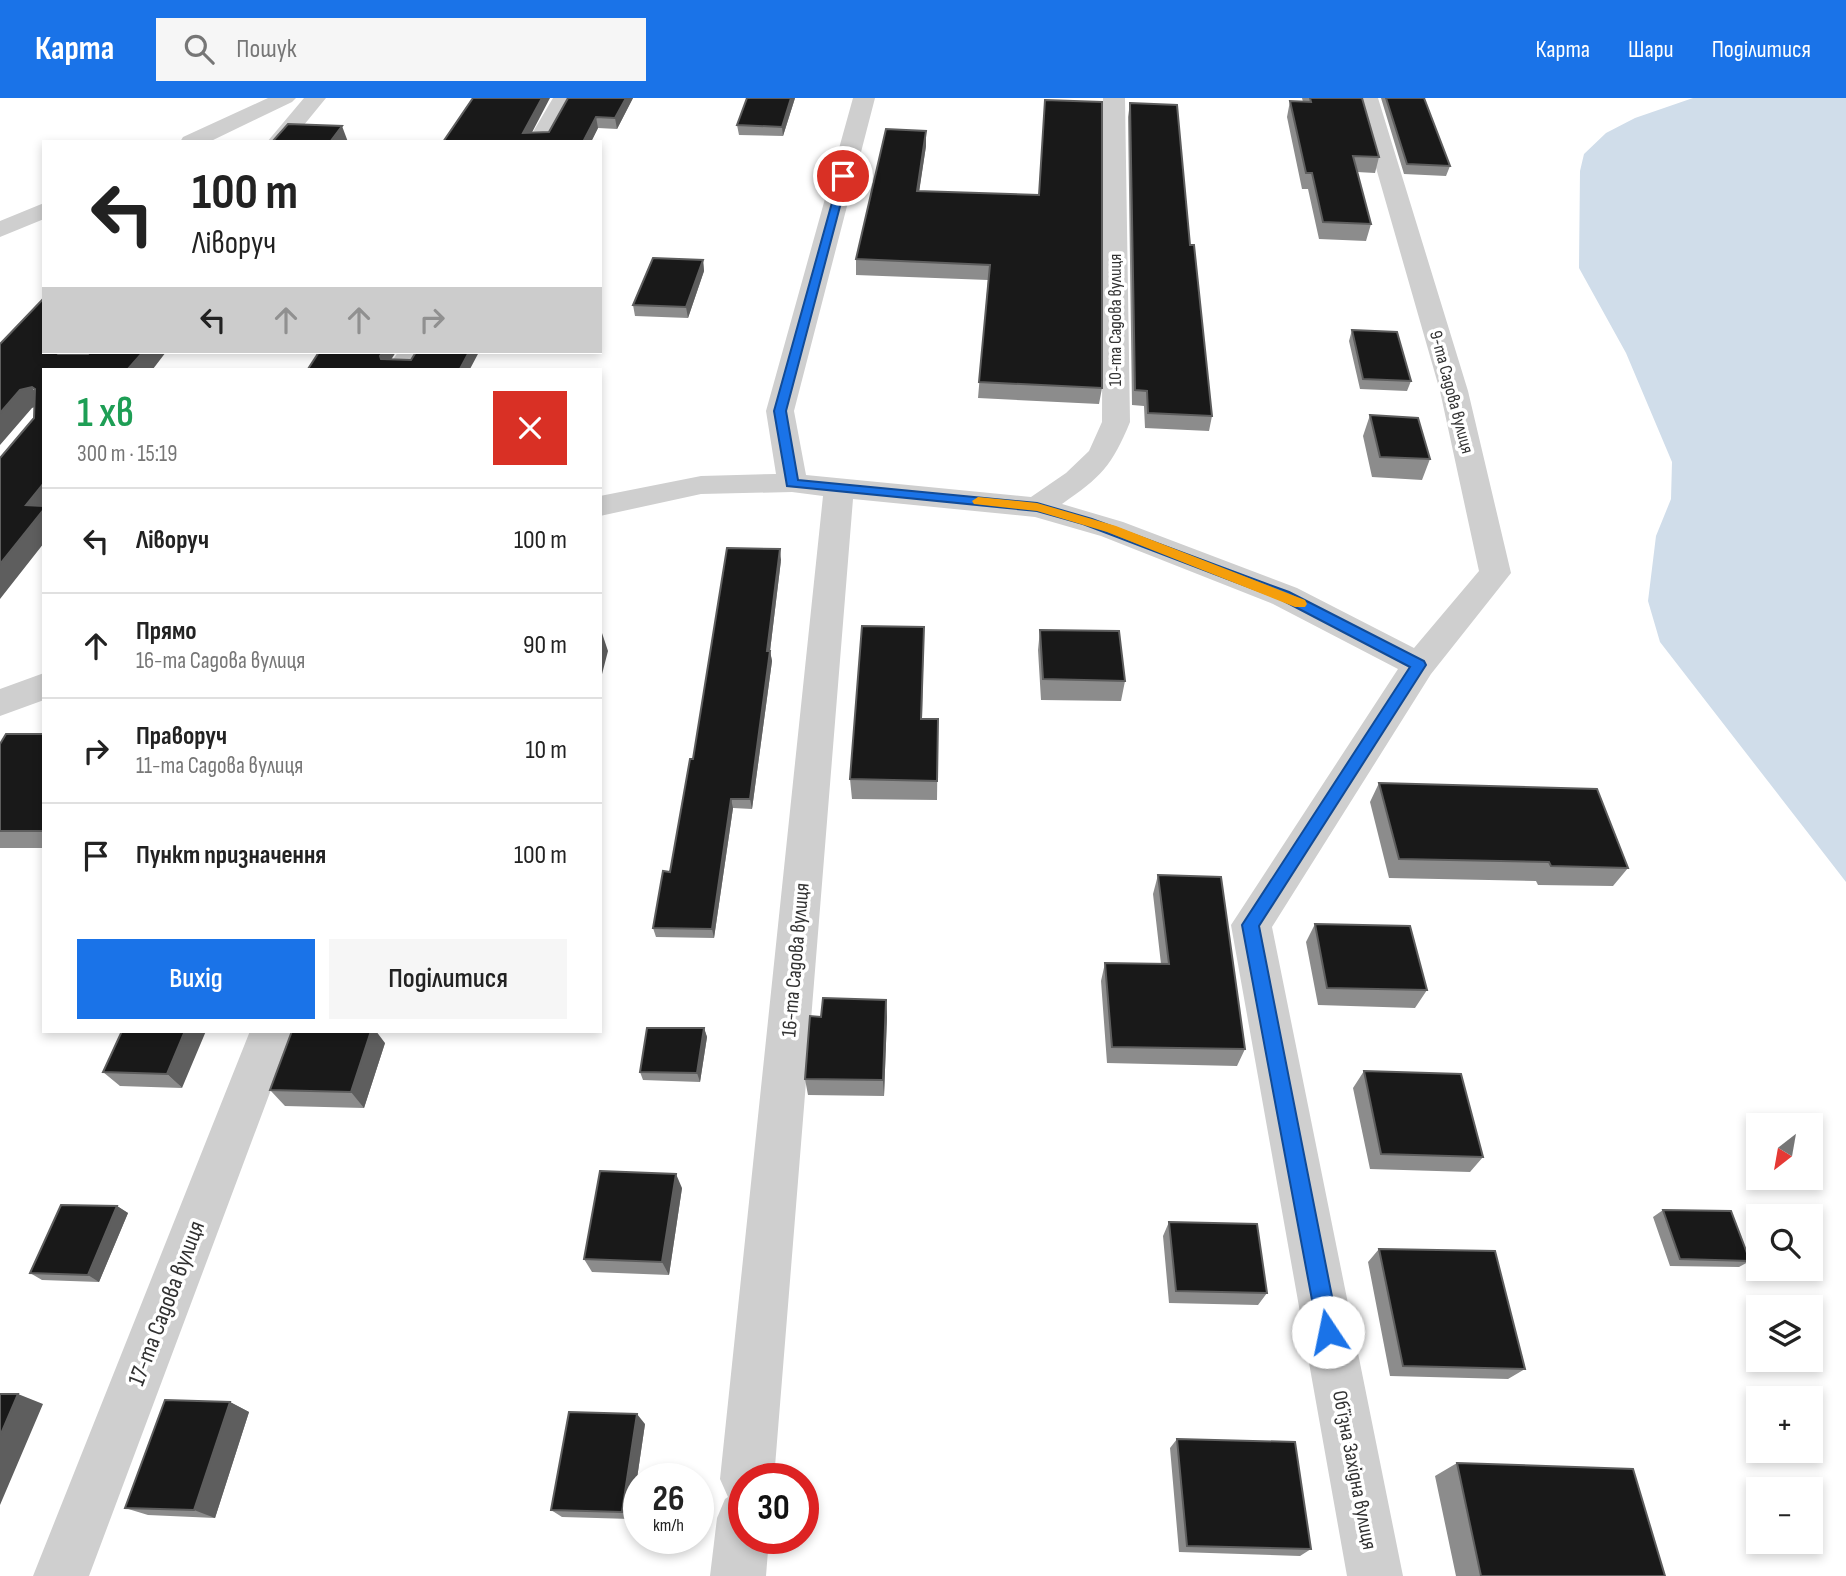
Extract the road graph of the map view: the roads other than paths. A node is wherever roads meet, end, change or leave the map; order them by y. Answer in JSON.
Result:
{"nodes":[{"id":1,"x":285,"y":98,"type":"edge"},
{"id":2,"x":315,"y":98,"type":"edge"},
{"id":3,"x":564,"y":98,"type":"edge"},
{"id":4,"x":864,"y":98,"type":"edge"},
{"id":5,"x":1114,"y":98,"type":"edge"},
{"id":6,"x":1367,"y":98,"type":"edge"},
{"id":7,"x":195,"y":140,"type":"edge"},
{"id":8,"x":280,"y":140,"type":"edge"},
{"id":9,"x":539,"y":140,"type":"edge"},
{"id":10,"x":42,"y":211,"type":"edge"},
{"id":11,"x":0,"y":230,"type":"edge"},
{"id":12,"x":792,"y":483,"type":"junction"},
{"id":13,"x":839,"y":487,"type":"junction"},
{"id":14,"x":602,"y":506,"type":"edge"},
{"id":15,"x":1037,"y":507,"type":"junction"},
{"id":16,"x":1419,"y":665,"type":"junction"},
{"id":17,"x":42,"y":687,"type":"edge"},
{"id":18,"x":0,"y":702,"type":"edge"},
{"id":19,"x":270,"y":1033,"type":"edge"},
{"id":20,"x":748,"y":1463,"type":"edge"},
{"id":21,"x":740,"y":1554,"type":"edge"},
{"id":22,"x":61,"y":1576,"type":"edge"},
{"id":23,"x":738,"y":1576,"type":"edge"},
{"id":24,"x":1375,"y":1576,"type":"edge"}],
"edges":[{"from":1,"to":7,"type":"street"},
{"from":2,"to":8,"type":"street"},
{"from":3,"to":9,"type":"street"},
{"from":4,"to":12,"type":"street"},
{"from":5,"to":15,"type":"street","name":"10-та Садова вулиця"},
{"from":6,"to":16,"type":"street","name":"9-та Садова вулиця"},
{"from":10,"to":11,"type":"street"},
{"from":12,"to":13,"type":"street"},
{"from":12,"to":14,"type":"street"},
{"from":13,"to":15,"type":"street"},
{"from":13,"to":20,"type":"street","name":"16-та Садова вулиця"},
{"from":15,"to":16,"type":"street"},
{"from":16,"to":24,"type":"street","name":"Обʼїзна Західна вулиця"},
{"from":17,"to":18,"type":"street"},
{"from":19,"to":22,"type":"street","name":"17-та Садова вулиця"},
{"from":21,"to":23,"type":"street"}]}
